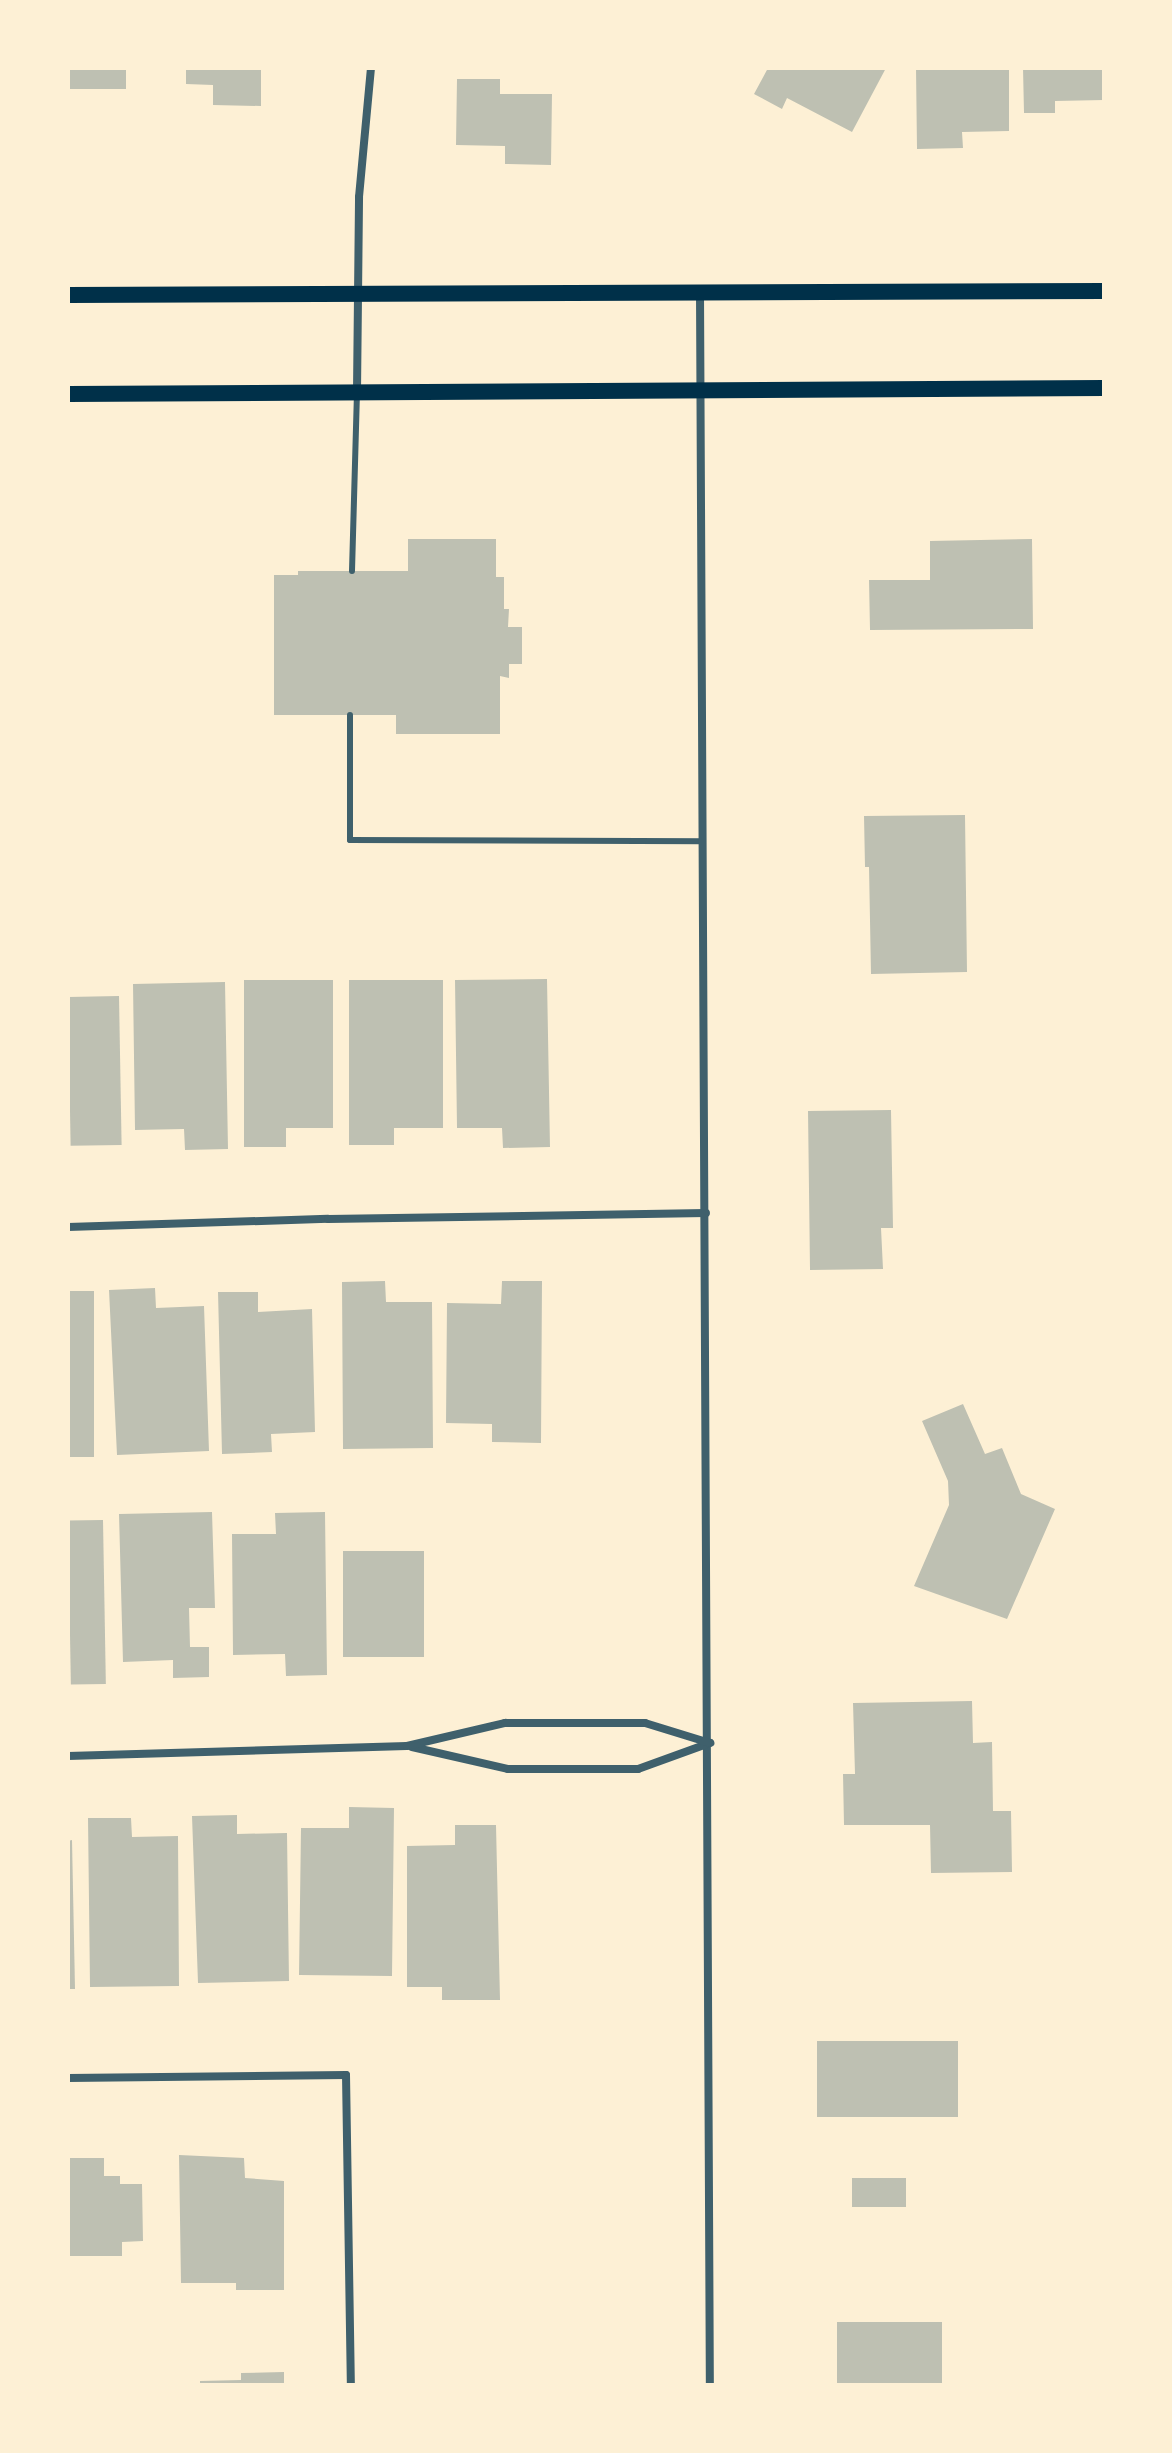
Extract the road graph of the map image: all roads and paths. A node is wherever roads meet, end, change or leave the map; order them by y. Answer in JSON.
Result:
{"nodes":[{"id":1,"x":371,"y":68,"type":"edge"},
{"id":2,"x":1104,"y":291,"type":"edge"},
{"id":3,"x":700,"y":292,"type":"junction"},
{"id":4,"x":361,"y":294,"type":"junction"},
{"id":5,"x":68,"y":295,"type":"edge"},
{"id":6,"x":1104,"y":388,"type":"edge"},
{"id":7,"x":700,"y":390,"type":"junction"},
{"id":8,"x":357,"y":392,"type":"junction"},
{"id":9,"x":68,"y":394,"type":"edge"},
{"id":10,"x":352,"y":571,"type":"dead end"},
{"id":11,"x":350,"y":715,"type":"dead end"},
{"id":12,"x":703,"y":841,"type":"junction"},
{"id":13,"x":706,"y":1213,"type":"junction"},
{"id":14,"x":68,"y":1227,"type":"edge"},
{"id":15,"x":710,"y":1743,"type":"junction"},
{"id":16,"x":407,"y":1746,"type":"junction"},
{"id":17,"x":68,"y":1756,"type":"edge"},
{"id":18,"x":68,"y":2078,"type":"edge"},
{"id":19,"x":351,"y":2385,"type":"edge"},
{"id":20,"x":710,"y":2385,"type":"edge"}],
"edges":[{"from":1,"to":4,"type":"street"},
{"from":2,"to":3,"type":"main road"},
{"from":3,"to":4,"type":"main road"},
{"from":3,"to":7,"type":"street"},
{"from":4,"to":5,"type":"main road"},
{"from":4,"to":8,"type":"street"},
{"from":6,"to":7,"type":"main road"},
{"from":7,"to":8,"type":"main road"},
{"from":7,"to":12,"type":"street"},
{"from":8,"to":9,"type":"main road"},
{"from":8,"to":10,"type":"lane"},
{"from":11,"to":12,"type":"lane"},
{"from":12,"to":13,"type":"street"},
{"from":13,"to":14,"type":"street"},
{"from":13,"to":15,"type":"street"},
{"from":15,"to":16,"type":"street"},
{"from":15,"to":16,"type":"street"},
{"from":15,"to":20,"type":"street"},
{"from":16,"to":17,"type":"street"},
{"from":18,"to":19,"type":"street"}]}
